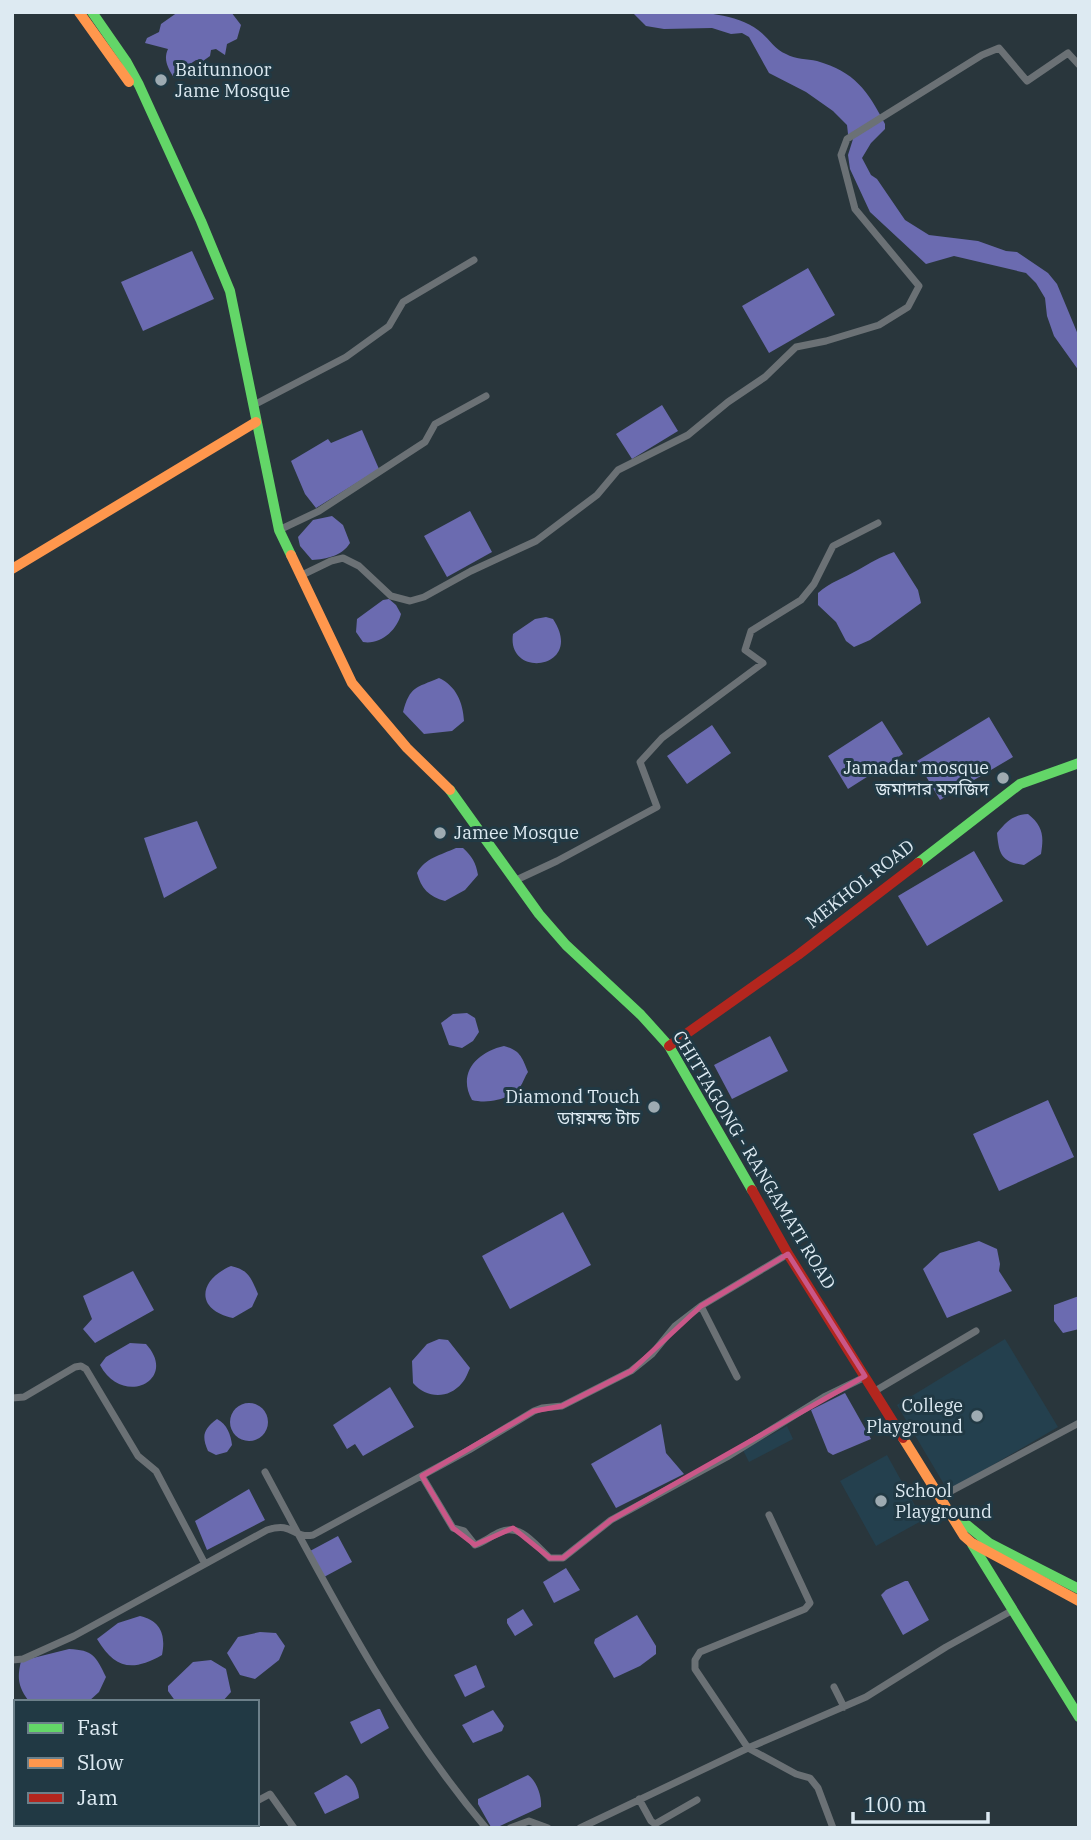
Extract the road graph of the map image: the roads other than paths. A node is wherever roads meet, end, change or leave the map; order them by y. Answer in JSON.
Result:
{"nodes":[{"id":1,"x":79,"y":12,"type":"edge"},
{"id":2,"x":92,"y":12,"type":"edge"},
{"id":3,"x":1079,"y":65,"type":"edge"},
{"id":4,"x":154,"y":117,"type":"junction"},
{"id":5,"x":474,"y":260,"type":"dead end"},
{"id":6,"x":486,"y":396,"type":"dead end"},
{"id":7,"x":253,"y":405,"type":"junction"},
{"id":8,"x":256,"y":422,"type":"junction"},
{"id":9,"x":878,"y":523,"type":"dead end"},
{"id":10,"x":279,"y":530,"type":"junction"},
{"id":11,"x":12,"y":569,"type":"edge"},
{"id":12,"x":299,"y":577,"type":"junction"},
{"id":13,"x":1079,"y":763,"type":"edge"},
{"id":14,"x":514,"y":881,"type":"junction"},
{"id":15,"x":669,"y":1046,"type":"junction"},
{"id":16,"x":788,"y":1254,"type":"junction"},
{"id":17,"x":701,"y":1306,"type":"junction"},
{"id":18,"x":976,"y":1331,"type":"dead end"},
{"id":19,"x":865,"y":1376,"type":"junction"},
{"id":20,"x":737,"y":1377,"type":"dead end"},
{"id":21,"x":875,"y":1391,"type":"junction"},
{"id":22,"x":12,"y":1398,"type":"edge"},
{"id":23,"x":1079,"y":1423,"type":"edge"},
{"id":24,"x":265,"y":1472,"type":"dead end"},
{"id":25,"x":422,"y":1476,"type":"junction"},
{"id":26,"x":939,"y":1498,"type":"junction"},
{"id":27,"x":769,"y":1515,"type":"dead end"},
{"id":28,"x":298,"y":1534,"type":"junction"},
{"id":29,"x":974,"y":1539,"type":"junction"},
{"id":30,"x":205,"y":1564,"type":"junction"},
{"id":31,"x":1029,"y":1569,"type":"junction"},
{"id":32,"x":1079,"y":1589,"type":"edge"},
{"id":33,"x":1079,"y":1601,"type":"edge"},
{"id":34,"x":1013,"y":1610,"type":"junction"},
{"id":35,"x":12,"y":1660,"type":"edge"},
{"id":36,"x":834,"y":1687,"type":"dead end"},
{"id":37,"x":844,"y":1707,"type":"junction"},
{"id":38,"x":1079,"y":1717,"type":"edge"},
{"id":39,"x":748,"y":1748,"type":"junction"},
{"id":40,"x":639,"y":1799,"type":"junction"},
{"id":41,"x":259,"y":1800,"type":"edge"},
{"id":42,"x":697,"y":1800,"type":"dead end"},
{"id":43,"x":295,"y":1828,"type":"edge"},
{"id":44,"x":486,"y":1828,"type":"edge"},
{"id":45,"x":510,"y":1828,"type":"edge"},
{"id":46,"x":548,"y":1828,"type":"edge"},
{"id":47,"x":580,"y":1828,"type":"edge"},
{"id":48,"x":833,"y":1828,"type":"edge"}],
"edges":[{"from":1,"to":4,"type":"main road"},
{"from":2,"to":4,"type":"main road","name":"CHITTAGONG - RANGAMATI ROAD"},
{"from":3,"to":12,"type":"street"},
{"from":4,"to":7,"type":"main road","name":"CHITTAGONG - RANGAMATI ROAD"},
{"from":5,"to":7,"type":"street"},
{"from":6,"to":10,"type":"street"},
{"from":7,"to":8,"type":"main road","name":"CHITTAGONG - RANGAMATI ROAD"},
{"from":8,"to":10,"type":"main road","name":"CHITTAGONG - RANGAMATI ROAD"},
{"from":8,"to":11,"type":"main road"},
{"from":9,"to":14,"type":"street"},
{"from":10,"to":12,"type":"main road","name":"CHITTAGONG - RANGAMATI ROAD"},
{"from":12,"to":14,"type":"main road","name":"CHITTAGONG - RANGAMATI ROAD"},
{"from":13,"to":15,"type":"main road","name":"MEKHOL ROAD"},
{"from":14,"to":15,"type":"main road","name":"CHITTAGONG - RANGAMATI ROAD"},
{"from":15,"to":16,"type":"main road","name":"CHITTAGONG - RANGAMATI ROAD"},
{"from":16,"to":17,"type":"street"},
{"from":16,"to":19,"type":"main road","name":"CHITTAGONG - RANGAMATI ROAD"},
{"from":17,"to":20,"type":"street"},
{"from":17,"to":25,"type":"street"},
{"from":18,"to":21,"type":"street"},
{"from":19,"to":21,"type":"main road","name":"CHITTAGONG - RANGAMATI ROAD"},
{"from":19,"to":25,"type":"street"},
{"from":21,"to":26,"type":"main road","name":"CHITTAGONG - RANGAMATI ROAD"},
{"from":22,"to":30,"type":"street"},
{"from":23,"to":26,"type":"street"},
{"from":24,"to":28,"type":"street"},
{"from":25,"to":28,"type":"street"},
{"from":26,"to":29,"type":"main road","name":"CHITTAGONG - RANGAMATI ROAD"},
{"from":27,"to":39,"type":"street"},
{"from":28,"to":30,"type":"street"},
{"from":28,"to":44,"type":"street"},
{"from":29,"to":31,"type":"main road","name":"CHITTAGONG - RANGAMATI ROAD"},
{"from":29,"to":34,"type":"main road"},
{"from":30,"to":35,"type":"street"},
{"from":31,"to":32,"type":"main road","name":"CHITTAGONG - RANGAMATI ROAD"},
{"from":31,"to":33,"type":"main road","name":"CHITTAGONG - RANGAMATI ROAD"},
{"from":34,"to":37,"type":"street"},
{"from":34,"to":38,"type":"main road"},
{"from":36,"to":37,"type":"street"},
{"from":37,"to":39,"type":"street"},
{"from":39,"to":40,"type":"street"},
{"from":39,"to":48,"type":"street"},
{"from":40,"to":42,"type":"street"},
{"from":40,"to":47,"type":"street"},
{"from":41,"to":43,"type":"street"},
{"from":45,"to":46,"type":"street"}]}
